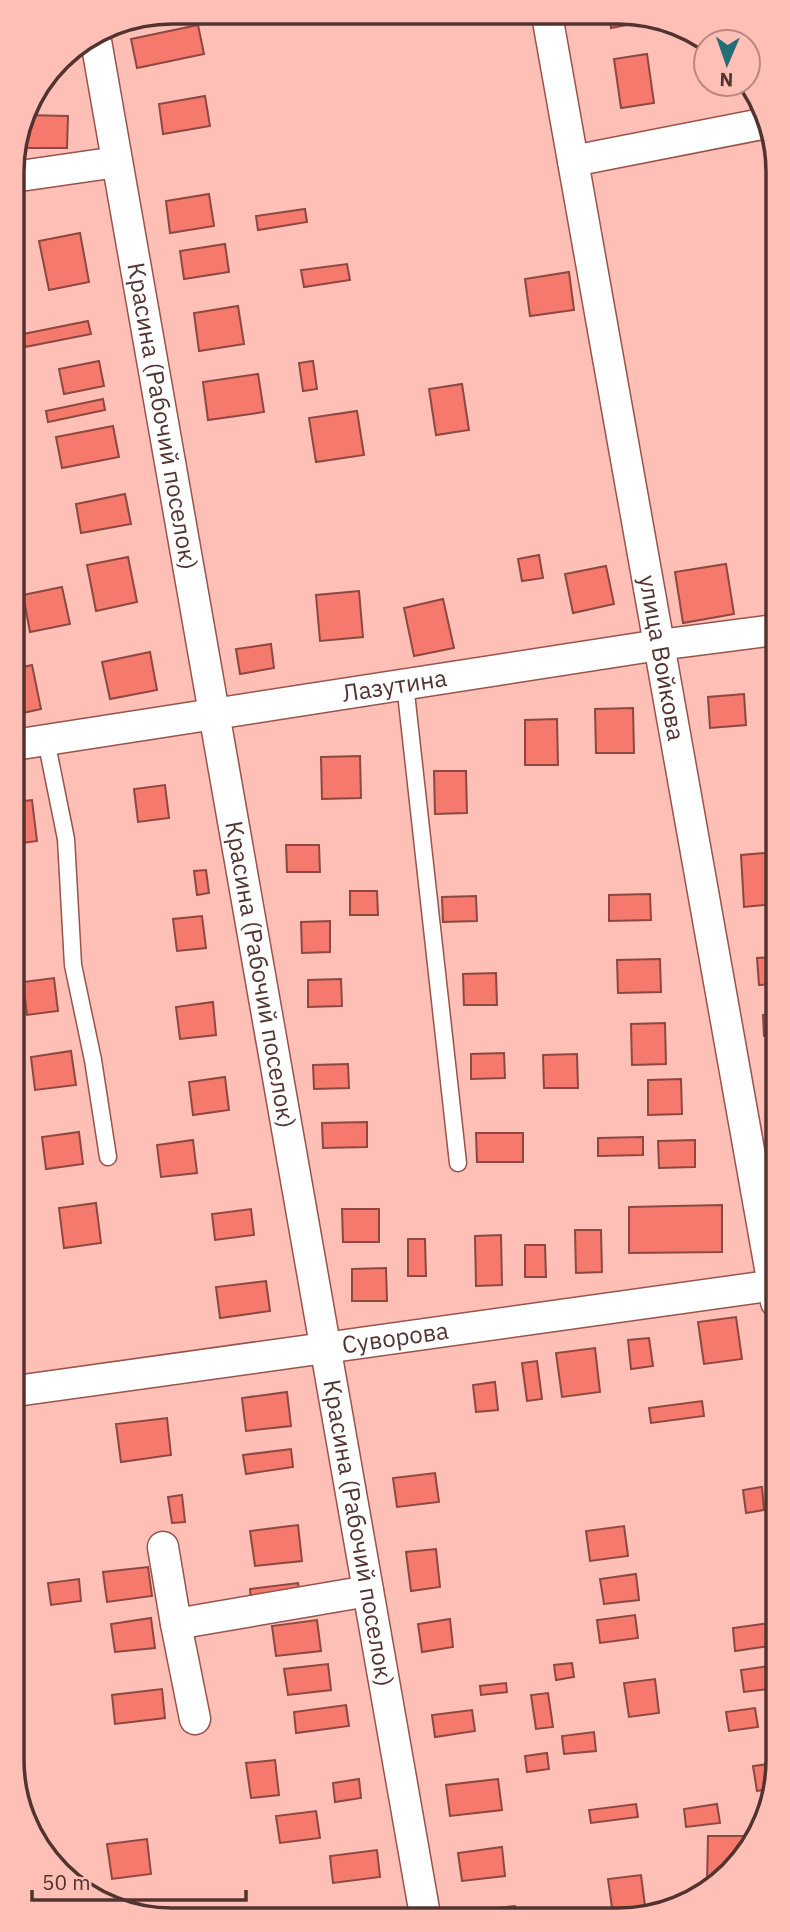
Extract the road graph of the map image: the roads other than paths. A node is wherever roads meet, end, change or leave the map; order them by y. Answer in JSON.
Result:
{"nodes":[{"id":1,"x":549,"y":24,"type":"edge"},
{"id":2,"x":97,"y":45,"type":"edge"},
{"id":3,"x":757,"y":125,"type":"edge"},
{"id":4,"x":573,"y":161,"type":"junction"},
{"id":5,"x":117,"y":162,"type":"junction"},
{"id":6,"x":25,"y":175,"type":"edge"},
{"id":7,"x":766,"y":632,"type":"edge"},
{"id":8,"x":659,"y":645,"type":"junction"},
{"id":9,"x":405,"y":684,"type":"junction"},
{"id":10,"x":214,"y":714,"type":"junction"},
{"id":11,"x":46,"y":740,"type":"junction"},
{"id":12,"x":25,"y":743,"type":"edge"},
{"id":13,"x":107,"y":1157,"type":"dead end"},
{"id":14,"x":458,"y":1163,"type":"dead end"},
{"id":15,"x":765,"y":1237,"type":"edge"},
{"id":16,"x":765,"y":1292,"type":"edge"},
{"id":17,"x":325,"y":1348,"type":"junction"},
{"id":18,"x":24,"y":1390,"type":"edge"},
{"id":19,"x":163,"y":1547,"type":"dead end"},
{"id":20,"x":368,"y":1591,"type":"junction"},
{"id":21,"x":176,"y":1624,"type":"junction"},
{"id":22,"x":195,"y":1719,"type":"dead end"},
{"id":23,"x":424,"y":1908,"type":"edge"}],
"edges":[{"from":1,"to":4,"type":"street","name":"улица Войкова"},
{"from":2,"to":5,"type":"street","name":"Красина (Рабочий поселок)"},
{"from":3,"to":4,"type":"street"},
{"from":4,"to":8,"type":"street","name":"улица Войкова"},
{"from":5,"to":6,"type":"street"},
{"from":5,"to":10,"type":"street","name":"Красина (Рабочий поселок)"},
{"from":7,"to":8,"type":"street","name":"Лазутина"},
{"from":8,"to":9,"type":"street","name":"Лазутина"},
{"from":8,"to":15,"type":"street","name":"улица Войкова"},
{"from":9,"to":10,"type":"street","name":"Лазутина"},
{"from":9,"to":14,"type":"lane"},
{"from":10,"to":11,"type":"street","name":"Лазутина"},
{"from":10,"to":17,"type":"street","name":"Красина (Рабочий поселок)"},
{"from":11,"to":12,"type":"street","name":"Лазутина"},
{"from":11,"to":13,"type":"lane"},
{"from":16,"to":17,"type":"street","name":"Суворова"},
{"from":17,"to":18,"type":"street","name":"Суворова"},
{"from":17,"to":20,"type":"street","name":"Красина (Рабочий поселок)"},
{"from":19,"to":21,"type":"street"},
{"from":20,"to":21,"type":"street"},
{"from":20,"to":23,"type":"street","name":"Красина (Рабочий поселок)"},
{"from":21,"to":22,"type":"street"}]}
